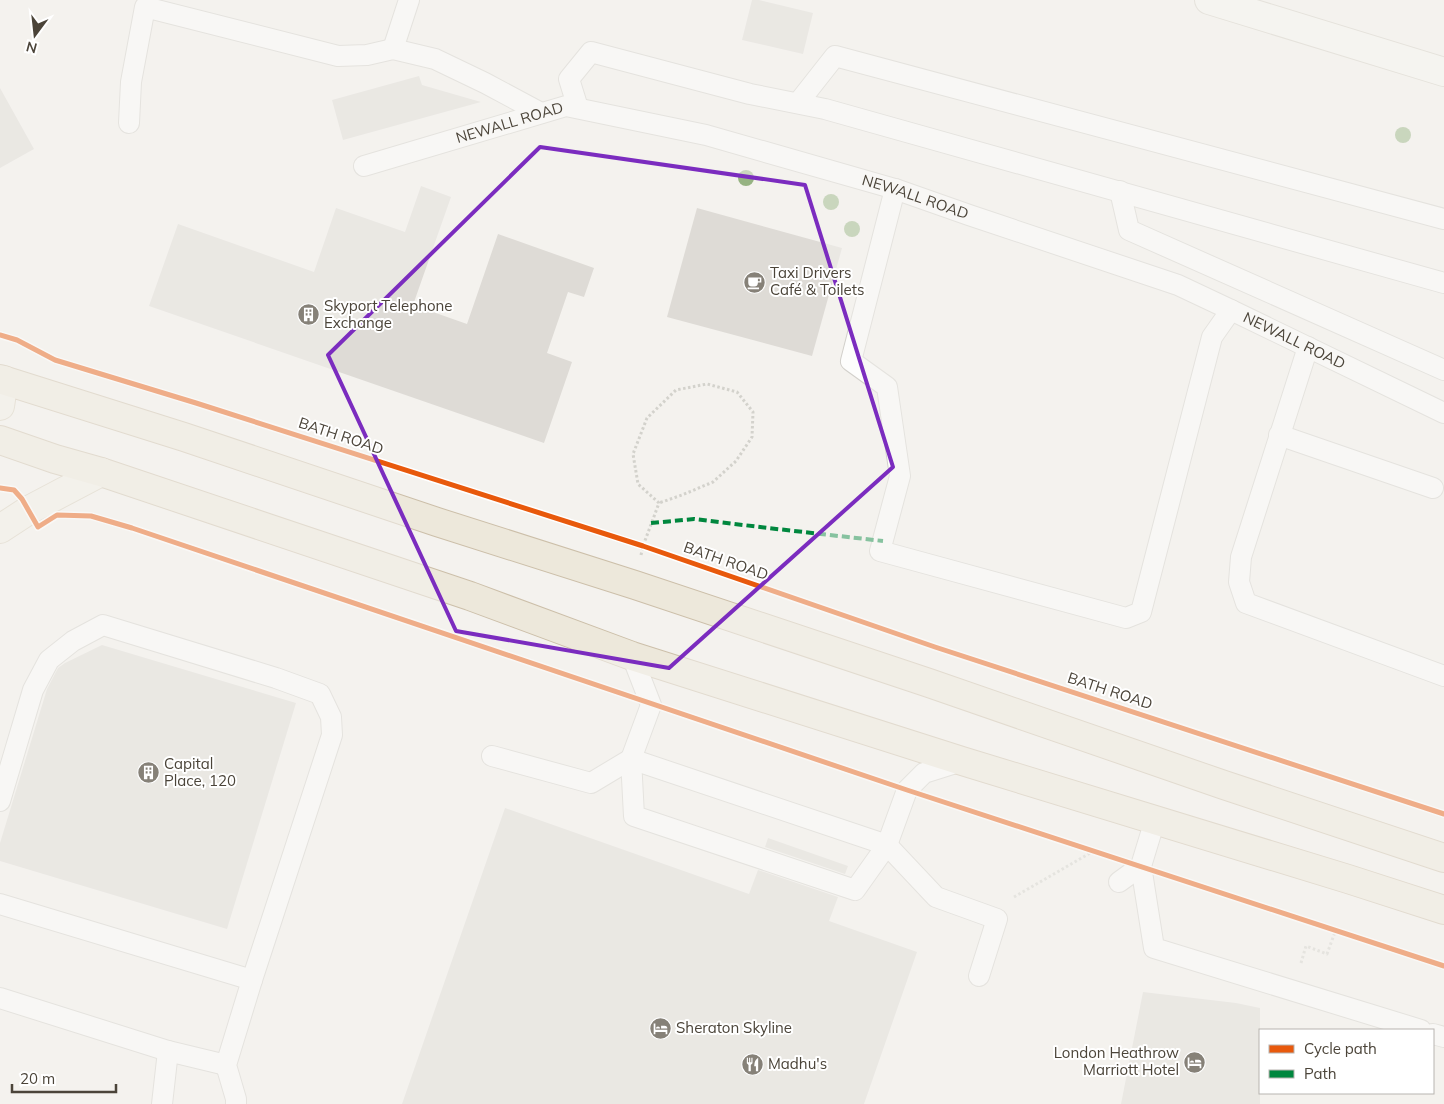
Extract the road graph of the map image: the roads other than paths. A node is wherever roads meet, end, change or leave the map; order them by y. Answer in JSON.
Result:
{"nodes":[{"id":1,"x":409,"y":0,"type":"edge"},
{"id":2,"x":1209,"y":0,"type":"edge"},
{"id":3,"x":146,"y":3,"type":"edge"},
{"id":4,"x":393,"y":49,"type":"junction"},
{"id":5,"x":1444,"y":72,"type":"edge"},
{"id":6,"x":798,"y":103,"type":"junction"},
{"id":7,"x":578,"y":108,"type":"junction"},
{"id":8,"x":541,"y":113,"type":"junction"},
{"id":9,"x":129,"y":123,"type":"dead end"},
{"id":10,"x":364,"y":166,"type":"dead end"},
{"id":11,"x":895,"y":189,"type":"junction"},
{"id":12,"x":1120,"y":191,"type":"junction"},
{"id":13,"x":1444,"y":219,"type":"edge"},
{"id":14,"x":1444,"y":283,"type":"edge"},
{"id":15,"x":1231,"y":310,"type":"junction"},
{"id":16,"x":1308,"y":347,"type":"junction"},
{"id":17,"x":1444,"y":370,"type":"edge"},
{"id":18,"x":1,"y":382,"type":"edge"},
{"id":19,"x":1444,"y":413,"type":"edge"},
{"id":20,"x":1279,"y":436,"type":"junction"},
{"id":21,"x":0,"y":440,"type":"edge"},
{"id":22,"x":101,"y":472,"type":"junction"},
{"id":23,"x":1433,"y":488,"type":"dead end"},
{"id":24,"x":0,"y":529,"type":"edge"},
{"id":25,"x":632,"y":656,"type":"junction"},
{"id":26,"x":1444,"y":676,"type":"edge"},
{"id":27,"x":492,"y":756,"type":"dead end"},
{"id":28,"x":631,"y":759,"type":"junction"},
{"id":29,"x":962,"y":761,"type":"junction"},
{"id":30,"x":0,"y":801,"type":"edge"},
{"id":31,"x":1155,"y":820,"type":"junction"},
{"id":32,"x":887,"y":845,"type":"junction"},
{"id":33,"x":1444,"y":858,"type":"edge"},
{"id":34,"x":1141,"y":866,"type":"junction"},
{"id":35,"x":1118,"y":882,"type":"dead end"},
{"id":36,"x":0,"y":904,"type":"edge"},
{"id":37,"x":1444,"y":910,"type":"edge"},
{"id":38,"x":979,"y":976,"type":"dead end"},
{"id":39,"x":252,"y":980,"type":"junction"},
{"id":40,"x":0,"y":998,"type":"edge"},
{"id":41,"x":1418,"y":1029,"type":"edge"},
{"id":42,"x":168,"y":1051,"type":"junction"},
{"id":43,"x":226,"y":1065,"type":"junction"},
{"id":44,"x":162,"y":1104,"type":"edge"},
{"id":45,"x":236,"y":1104,"type":"edge"}],
"edges":[{"from":1,"to":4,"type":"lane"},
{"from":2,"to":5,"type":"street"},
{"from":3,"to":4,"type":"lane"},
{"from":3,"to":9,"type":"lane"},
{"from":4,"to":8,"type":"lane"},
{"from":6,"to":7,"type":"lane"},
{"from":6,"to":12,"type":"lane"},
{"from":6,"to":13,"type":"lane"},
{"from":7,"to":8,"type":"lane","name":"NEWALL ROAD"},
{"from":7,"to":11,"type":"lane","name":"NEWALL ROAD"},
{"from":8,"to":10,"type":"lane","name":"NEWALL ROAD"},
{"from":11,"to":15,"type":"lane","name":"NEWALL ROAD"},
{"from":11,"to":15,"type":"lane"},
{"from":12,"to":14,"type":"lane"},
{"from":12,"to":17,"type":"lane"},
{"from":15,"to":16,"type":"lane","name":"NEWALL ROAD"},
{"from":16,"to":19,"type":"lane","name":"NEWALL ROAD"},
{"from":16,"to":20,"type":"lane"},
{"from":18,"to":33,"type":"highway"},
{"from":20,"to":23,"type":"lane"},
{"from":20,"to":26,"type":"lane"},
{"from":21,"to":22,"type":"highway"},
{"from":22,"to":24,"type":"main road"},
{"from":22,"to":25,"type":"highway"},
{"from":25,"to":28,"type":"lane"},
{"from":25,"to":29,"type":"highway"},
{"from":27,"to":28,"type":"lane"},
{"from":28,"to":32,"type":"lane"},
{"from":28,"to":32,"type":"lane"},
{"from":29,"to":31,"type":"highway"},
{"from":29,"to":32,"type":"lane"},
{"from":30,"to":39,"type":"lane"},
{"from":31,"to":34,"type":"lane"},
{"from":31,"to":37,"type":"highway"},
{"from":32,"to":38,"type":"lane"},
{"from":34,"to":35,"type":"lane"},
{"from":34,"to":41,"type":"lane"},
{"from":36,"to":39,"type":"lane"},
{"from":39,"to":43,"type":"lane"},
{"from":40,"to":42,"type":"lane"},
{"from":42,"to":43,"type":"lane"},
{"from":42,"to":44,"type":"lane"},
{"from":43,"to":45,"type":"lane"}]}
